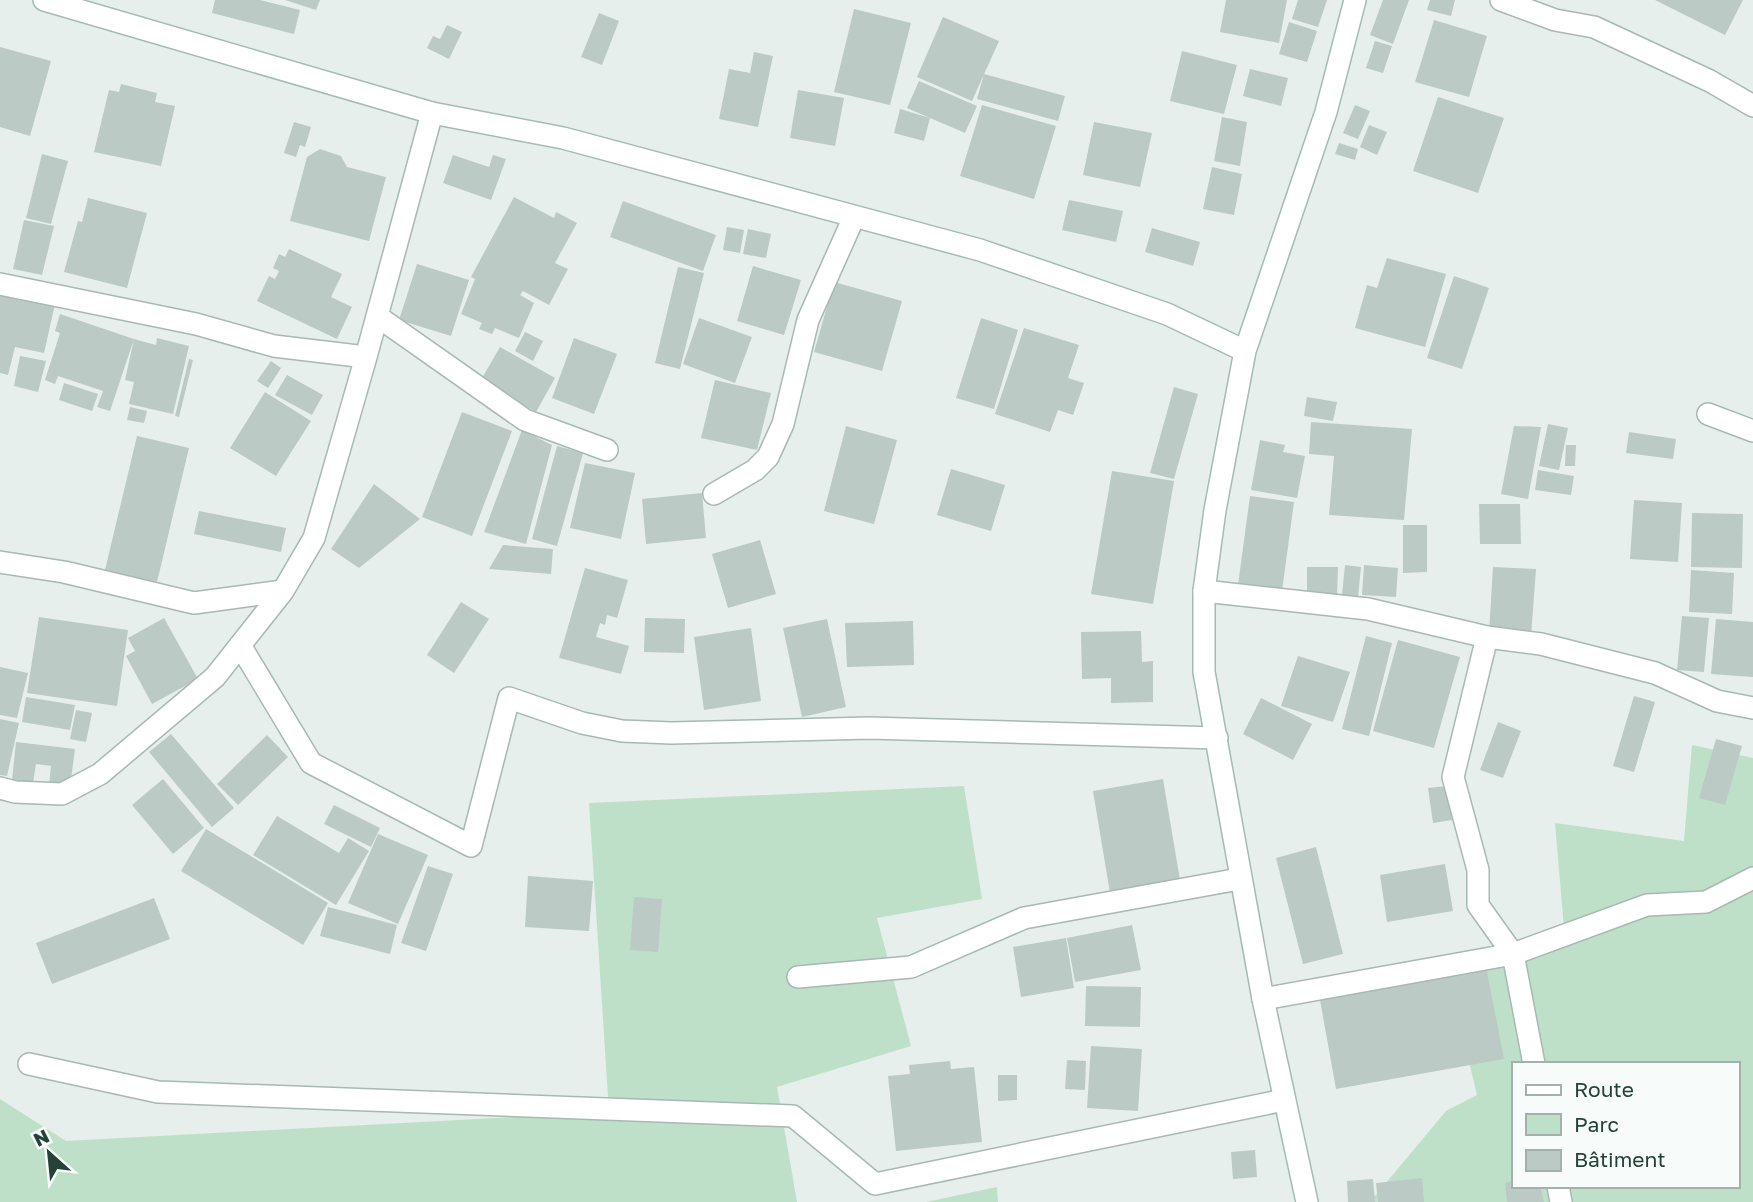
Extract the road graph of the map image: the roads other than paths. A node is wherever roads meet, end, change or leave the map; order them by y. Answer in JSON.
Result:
{"nodes":[{"id":1,"x":44,"y":0,"type":"edge"},
{"id":2,"x":1355,"y":0,"type":"edge"},
{"id":3,"x":1501,"y":0,"type":"edge"},
{"id":4,"x":1753,"y":106,"type":"edge"},
{"id":5,"x":432,"y":113,"type":"junction"},
{"id":6,"x":854,"y":217,"type":"junction"},
{"id":7,"x":0,"y":285,"type":"edge"},
{"id":8,"x":377,"y":317,"type":"junction"},
{"id":9,"x":1245,"y":351,"type":"junction"},
{"id":10,"x":366,"y":357,"type":"junction"},
{"id":11,"x":1708,"y":414,"type":"dead end"},
{"id":12,"x":1753,"y":431,"type":"edge"},
{"id":13,"x":607,"y":450,"type":"dead end"},
{"id":14,"x":714,"y":494,"type":"dead end"},
{"id":15,"x":0,"y":562,"type":"edge"},
{"id":16,"x":283,"y":591,"type":"junction"},
{"id":17,"x":1204,"y":591,"type":"junction"},
{"id":18,"x":1487,"y":637,"type":"junction"},
{"id":19,"x":240,"y":645,"type":"junction"},
{"id":20,"x":1753,"y":708,"type":"edge"},
{"id":21,"x":1217,"y":738,"type":"junction"},
{"id":22,"x":0,"y":788,"type":"edge"},
{"id":23,"x":1753,"y":878,"type":"edge"},
{"id":24,"x":1239,"y":879,"type":"junction"},
{"id":25,"x":1513,"y":954,"type":"junction"},
{"id":26,"x":798,"y":977,"type":"dead end"},
{"id":27,"x":1263,"y":999,"type":"junction"},
{"id":28,"x":1534,"y":1062,"type":"edge"},
{"id":29,"x":29,"y":1063,"type":"dead end"},
{"id":30,"x":1284,"y":1100,"type":"junction"},
{"id":31,"x":1307,"y":1202,"type":"edge"}],
"edges":[{"from":1,"to":5,"type":"street"},
{"from":2,"to":9,"type":"street"},
{"from":3,"to":4,"type":"street"},
{"from":5,"to":6,"type":"street"},
{"from":5,"to":8,"type":"street"},
{"from":6,"to":9,"type":"street"},
{"from":6,"to":14,"type":"street"},
{"from":7,"to":10,"type":"street"},
{"from":8,"to":10,"type":"street"},
{"from":8,"to":13,"type":"street"},
{"from":9,"to":17,"type":"street"},
{"from":10,"to":16,"type":"street"},
{"from":11,"to":12,"type":"street"},
{"from":15,"to":16,"type":"street"},
{"from":16,"to":19,"type":"street"},
{"from":17,"to":18,"type":"street"},
{"from":17,"to":21,"type":"street"},
{"from":18,"to":20,"type":"street"},
{"from":18,"to":25,"type":"street"},
{"from":19,"to":21,"type":"street"},
{"from":19,"to":22,"type":"street"},
{"from":21,"to":24,"type":"street"},
{"from":23,"to":25,"type":"street"},
{"from":24,"to":26,"type":"street"},
{"from":24,"to":27,"type":"street"},
{"from":25,"to":27,"type":"street"},
{"from":25,"to":28,"type":"street"},
{"from":27,"to":30,"type":"street"},
{"from":29,"to":30,"type":"street"},
{"from":30,"to":31,"type":"street"}]}
